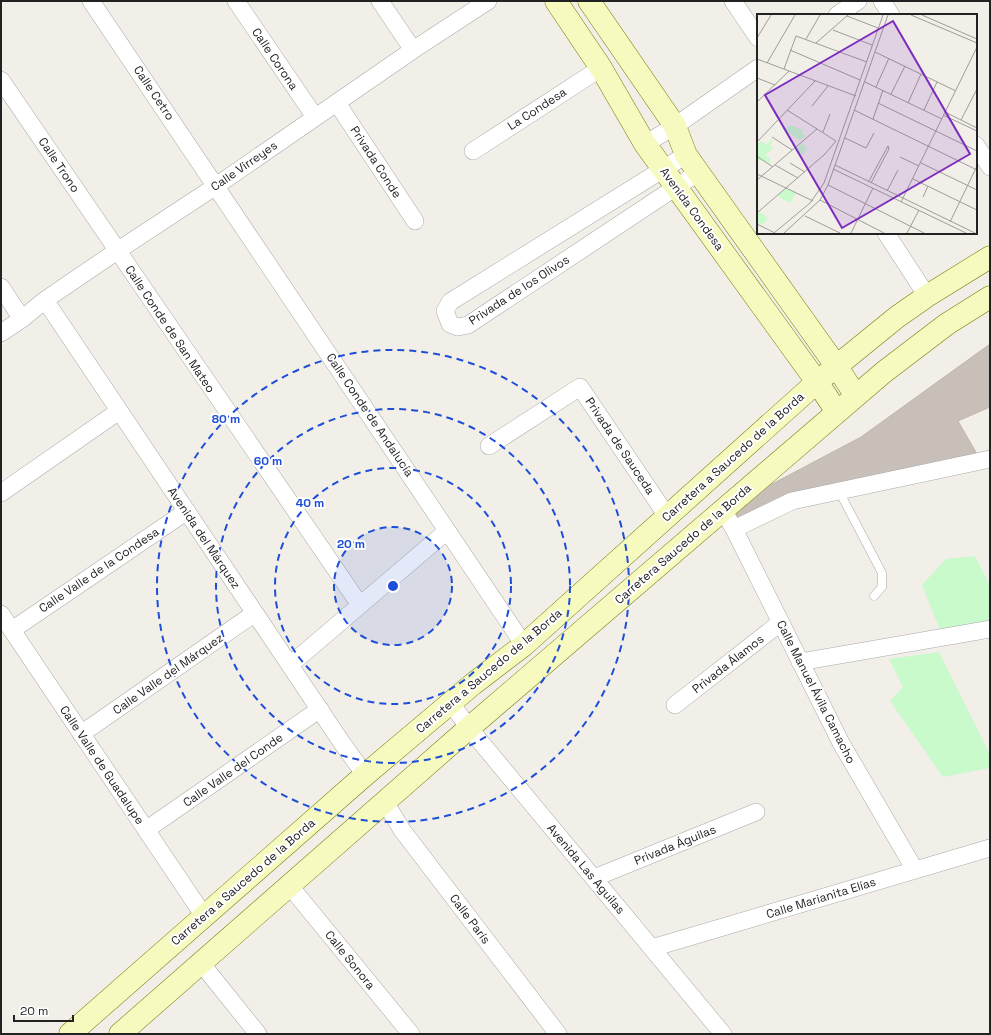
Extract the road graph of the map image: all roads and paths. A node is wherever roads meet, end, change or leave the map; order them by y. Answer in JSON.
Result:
{"nodes":[{"id":1,"x":91,"y":1,"type":"edge"},
{"id":2,"x":236,"y":1,"type":"edge"},
{"id":3,"x":380,"y":1,"type":"edge"},
{"id":4,"x":488,"y":1,"type":"edge"},
{"id":5,"x":556,"y":1,"type":"edge"},
{"id":6,"x":590,"y":1,"type":"edge"},
{"id":7,"x":733,"y":1,"type":"edge"},
{"id":8,"x":858,"y":1,"type":"edge"},
{"id":9,"x":882,"y":1,"type":"edge"},
{"id":10,"x":838,"y":14,"type":"edge"},
{"id":11,"x":890,"y":14,"type":"edge"},
{"id":12,"x":757,"y":37,"type":"edge"},
{"id":13,"x":412,"y":50,"type":"junction"},
{"id":14,"x":601,"y":68,"type":"junction"},
{"id":15,"x":757,"y":69,"type":"edge"},
{"id":16,"x":1,"y":80,"type":"edge"},
{"id":17,"x":338,"y":103,"type":"junction"},
{"id":18,"x":315,"y":117,"type":"junction"},
{"id":19,"x":675,"y":126,"type":"junction"},
{"id":20,"x":645,"y":144,"type":"junction"},
{"id":21,"x":977,"y":146,"type":"edge"},
{"id":22,"x":473,"y":151,"type":"dead end"},
{"id":23,"x":686,"y":155,"type":"junction"},
{"id":24,"x":990,"y":166,"type":"edge"},
{"id":25,"x":663,"y":169,"type":"junction"},
{"id":26,"x":698,"y":173,"type":"junction"},
{"id":27,"x":216,"y":186,"type":"junction"},
{"id":28,"x":676,"y":187,"type":"junction"},
{"id":29,"x":623,"y":194,"type":"junction"},
{"id":30,"x":636,"y":213,"type":"junction"},
{"id":31,"x":415,"y":221,"type":"dead end"},
{"id":32,"x":887,"y":234,"type":"edge"},
{"id":33,"x":117,"y":251,"type":"junction"},
{"id":34,"x":532,"y":251,"type":"junction"},
{"id":35,"x":990,"y":257,"type":"edge"},
{"id":36,"x":546,"y":274,"type":"junction"},
{"id":37,"x":1,"y":288,"type":"edge"},
{"id":38,"x":927,"y":296,"type":"junction"},
{"id":39,"x":990,"y":297,"type":"edge"},
{"id":40,"x":45,"y":300,"type":"junction"},
{"id":41,"x":22,"y":319,"type":"junction"},
{"id":42,"x":2,"y":330,"type":"edge"},
{"id":43,"x":837,"y":367,"type":"junction"},
{"id":44,"x":817,"y":382,"type":"junction"},
{"id":45,"x":856,"y":396,"type":"junction"},
{"id":46,"x":119,"y":411,"type":"junction"},
{"id":47,"x":837,"y":412,"type":"junction"},
{"id":48,"x":489,"y":446,"type":"dead end"},
{"id":49,"x":990,"y":459,"type":"edge"},
{"id":50,"x":839,"y":491,"type":"junction"},
{"id":51,"x":1,"y":493,"type":"edge"},
{"id":52,"x":723,"y":510,"type":"junction"},
{"id":53,"x":187,"y":511,"type":"junction"},
{"id":54,"x":667,"y":516,"type":"junction"},
{"id":55,"x":734,"y":529,"type":"junction"},
{"id":56,"x":447,"y":531,"type":"junction"},
{"id":57,"x":874,"y":596,"type":"dead end"},
{"id":58,"x":360,"y":605,"type":"junction"},
{"id":59,"x":255,"y":613,"type":"junction"},
{"id":60,"x":1,"y":614,"type":"edge"},
{"id":61,"x":780,"y":623,"type":"junction"},
{"id":62,"x":990,"y":629,"type":"edge"},
{"id":63,"x":12,"y":630,"type":"junction"},
{"id":64,"x":524,"y":645,"type":"junction"},
{"id":65,"x":800,"y":662,"type":"junction"},
{"id":66,"x":290,"y":665,"type":"junction"},
{"id":67,"x":450,"y":702,"type":"junction"},
{"id":68,"x":674,"y":705,"type":"dead end"},
{"id":69,"x":320,"y":709,"type":"junction"},
{"id":70,"x":469,"y":728,"type":"junction"},
{"id":71,"x":81,"y":734,"type":"junction"},
{"id":72,"x":365,"y":775,"type":"junction"},
{"id":73,"x":385,"y":802,"type":"junction"},
{"id":74,"x":756,"y":812,"type":"dead end"},
{"id":75,"x":146,"y":830,"type":"junction"},
{"id":76,"x":990,"y":848,"type":"edge"},
{"id":77,"x":915,"y":870,"type":"junction"},
{"id":78,"x":594,"y":878,"type":"junction"},
{"id":79,"x":289,"y":885,"type":"junction"},
{"id":80,"x":204,"y":916,"type":"junction"},
{"id":81,"x":652,"y":948,"type":"junction"},
{"id":82,"x":201,"y":963,"type":"junction"},
{"id":83,"x":70,"y":1034,"type":"edge"},
{"id":84,"x":120,"y":1034,"type":"edge"},
{"id":85,"x":258,"y":1034,"type":"edge"},
{"id":86,"x":411,"y":1034,"type":"edge"},
{"id":87,"x":558,"y":1034,"type":"edge"},
{"id":88,"x":723,"y":1034,"type":"edge"}],
"edges":[{"from":1,"to":27,"type":"street","name":"Calle Cetro"},
{"from":2,"to":18,"type":"street","name":"Calle Corona"},
{"from":3,"to":13,"type":"street"},
{"from":4,"to":13,"type":"street","name":"Calle Virreyes"},
{"from":5,"to":14,"type":"street","name":"Avenida Condesa"},
{"from":6,"to":19,"type":"street"},
{"from":7,"to":12,"type":"street"},
{"from":8,"to":10,"type":"street"},
{"from":9,"to":11,"type":"street"},
{"from":13,"to":17,"type":"street","name":"Calle Virreyes"},
{"from":14,"to":20,"type":"street","name":"Avenida Condesa"},
{"from":14,"to":22,"type":"street","name":"La Condesa"},
{"from":15,"to":19,"type":"street"},
{"from":16,"to":33,"type":"street","name":"Calle Trono"},
{"from":17,"to":18,"type":"street","name":"Calle Virreyes"},
{"from":17,"to":31,"type":"street","name":"Privada Conde"},
{"from":18,"to":27,"type":"street","name":"Calle Virreyes"},
{"from":19,"to":20,"type":"street"},
{"from":19,"to":23,"type":"street"},
{"from":20,"to":25,"type":"street","name":"Avenida Condesa"},
{"from":21,"to":24,"type":"street"},
{"from":23,"to":25,"type":"street","name":"Privada de los Olivos"},
{"from":23,"to":26,"type":"street"},
{"from":25,"to":28,"type":"street","name":"Avenida Condesa"},
{"from":25,"to":29,"type":"street","name":"Privada de los Olivos"},
{"from":26,"to":28,"type":"street","name":"Privada de los Olivos"},
{"from":26,"to":43,"type":"street"},
{"from":27,"to":33,"type":"street","name":"Calle Virreyes"},
{"from":27,"to":56,"type":"street","name":"Calle Conde de Andalucía"},
{"from":28,"to":30,"type":"street","name":"Privada de los Olivos"},
{"from":28,"to":44,"type":"street","name":"Avenida Condesa"},
{"from":29,"to":30,"type":"street"},
{"from":29,"to":34,"type":"street","name":"Privada de los Olivos"},
{"from":30,"to":36,"type":"street","name":"Privada de los Olivos"},
{"from":32,"to":38,"type":"street"},
{"from":33,"to":40,"type":"street","name":"Calle Virreyes"},
{"from":33,"to":58,"type":"street","name":"Calle Conde de San Mateo"},
{"from":34,"to":36,"type":"street"},
{"from":34,"to":36,"type":"street","name":"Privada de los Olivos"},
{"from":35,"to":38,"type":"street","name":"Carretera a Saucedo de la Borda"},
{"from":37,"to":41,"type":"street"},
{"from":38,"to":43,"type":"street","name":"Carretera a Saucedo de la Borda"},
{"from":39,"to":45,"type":"street","name":"Carretera Saucedo de la Borda"},
{"from":40,"to":41,"type":"street","name":"Calle Virreyes"},
{"from":40,"to":46,"type":"street","name":"Avenida del Márquez"},
{"from":41,"to":42,"type":"street","name":"Calle Virreyes"},
{"from":43,"to":44,"type":"street","name":"Carretera a Saucedo de la Borda"},
{"from":43,"to":45,"type":"street"},
{"from":44,"to":47,"type":"street","name":"Avenida Condesa"},
{"from":44,"to":54,"type":"street","name":"Carretera a Saucedo de la Borda"},
{"from":45,"to":47,"type":"street","name":"Carretera Saucedo de la Borda"},
{"from":46,"to":51,"type":"street"},
{"from":46,"to":53,"type":"street","name":"Avenida del Márquez"},
{"from":47,"to":52,"type":"street","name":"Carretera Saucedo de la Borda"},
{"from":48,"to":54,"type":"street","name":"Privada de Sauceda"},
{"from":49,"to":50,"type":"street"},
{"from":50,"to":55,"type":"street"},
{"from":50,"to":57,"type":"lane"},
{"from":52,"to":55,"type":"street","name":"Calle Manuel Ávila Camacho"},
{"from":52,"to":70,"type":"street","name":"Carretera Saucedo de la Borda"},
{"from":53,"to":59,"type":"street","name":"Avenida del Márquez"},
{"from":53,"to":63,"type":"street","name":"Calle Valle de la Condesa"},
{"from":54,"to":64,"type":"street","name":"Carretera a Saucedo de la Borda"},
{"from":55,"to":61,"type":"street","name":"Calle Manuel Ávila Camacho"},
{"from":56,"to":58,"type":"street"},
{"from":56,"to":64,"type":"street","name":"Calle Conde de Andalucía"},
{"from":58,"to":66,"type":"street"},
{"from":59,"to":66,"type":"street","name":"Avenida del Márquez"},
{"from":59,"to":71,"type":"street","name":"Calle Valle del Márquez"},
{"from":60,"to":63,"type":"street","name":"Calle Valle de Guadalupe"},
{"from":61,"to":65,"type":"street","name":"Calle Manuel Ávila Camacho"},
{"from":61,"to":68,"type":"street","name":"Privada Álamos"},
{"from":62,"to":65,"type":"street"},
{"from":63,"to":71,"type":"street","name":"Calle Valle de Guadalupe"},
{"from":64,"to":67,"type":"street","name":"Carretera a Saucedo de la Borda"},
{"from":65,"to":77,"type":"street","name":"Calle Manuel Ávila Camacho"},
{"from":66,"to":69,"type":"street","name":"Avenida del Márquez"},
{"from":67,"to":70,"type":"street","name":"Avenida Las Aguilas"},
{"from":67,"to":72,"type":"street","name":"Carretera a Saucedo de la Borda"},
{"from":69,"to":72,"type":"street","name":"Avenida del Márquez"},
{"from":69,"to":75,"type":"street","name":"Calle Valle del Conde"},
{"from":70,"to":73,"type":"street","name":"Carretera Saucedo de la Borda"},
{"from":70,"to":78,"type":"street","name":"Avenida Las Aguilas"},
{"from":71,"to":75,"type":"street","name":"Calle Valle de Guadalupe"},
{"from":72,"to":80,"type":"street","name":"Carretera a Saucedo de la Borda"},
{"from":73,"to":79,"type":"street"},
{"from":73,"to":87,"type":"street","name":"Calle París"},
{"from":74,"to":78,"type":"street","name":"Privada Águilas"},
{"from":75,"to":80,"type":"street","name":"Calle Valle de Guadalupe"},
{"from":76,"to":77,"type":"street","name":"Calle Marianita Elías"},
{"from":77,"to":81,"type":"street","name":"Calle Marianita Elías"},
{"from":78,"to":81,"type":"street","name":"Avenida Las Aguilas"},
{"from":79,"to":82,"type":"street"},
{"from":79,"to":86,"type":"street","name":"Calle Sonora"},
{"from":80,"to":83,"type":"street","name":"Carretera a Saucedo de la Borda"},
{"from":81,"to":88,"type":"street","name":"Avenida Las Aguilas"},
{"from":82,"to":84,"type":"street"},
{"from":82,"to":85,"type":"street"}]}
